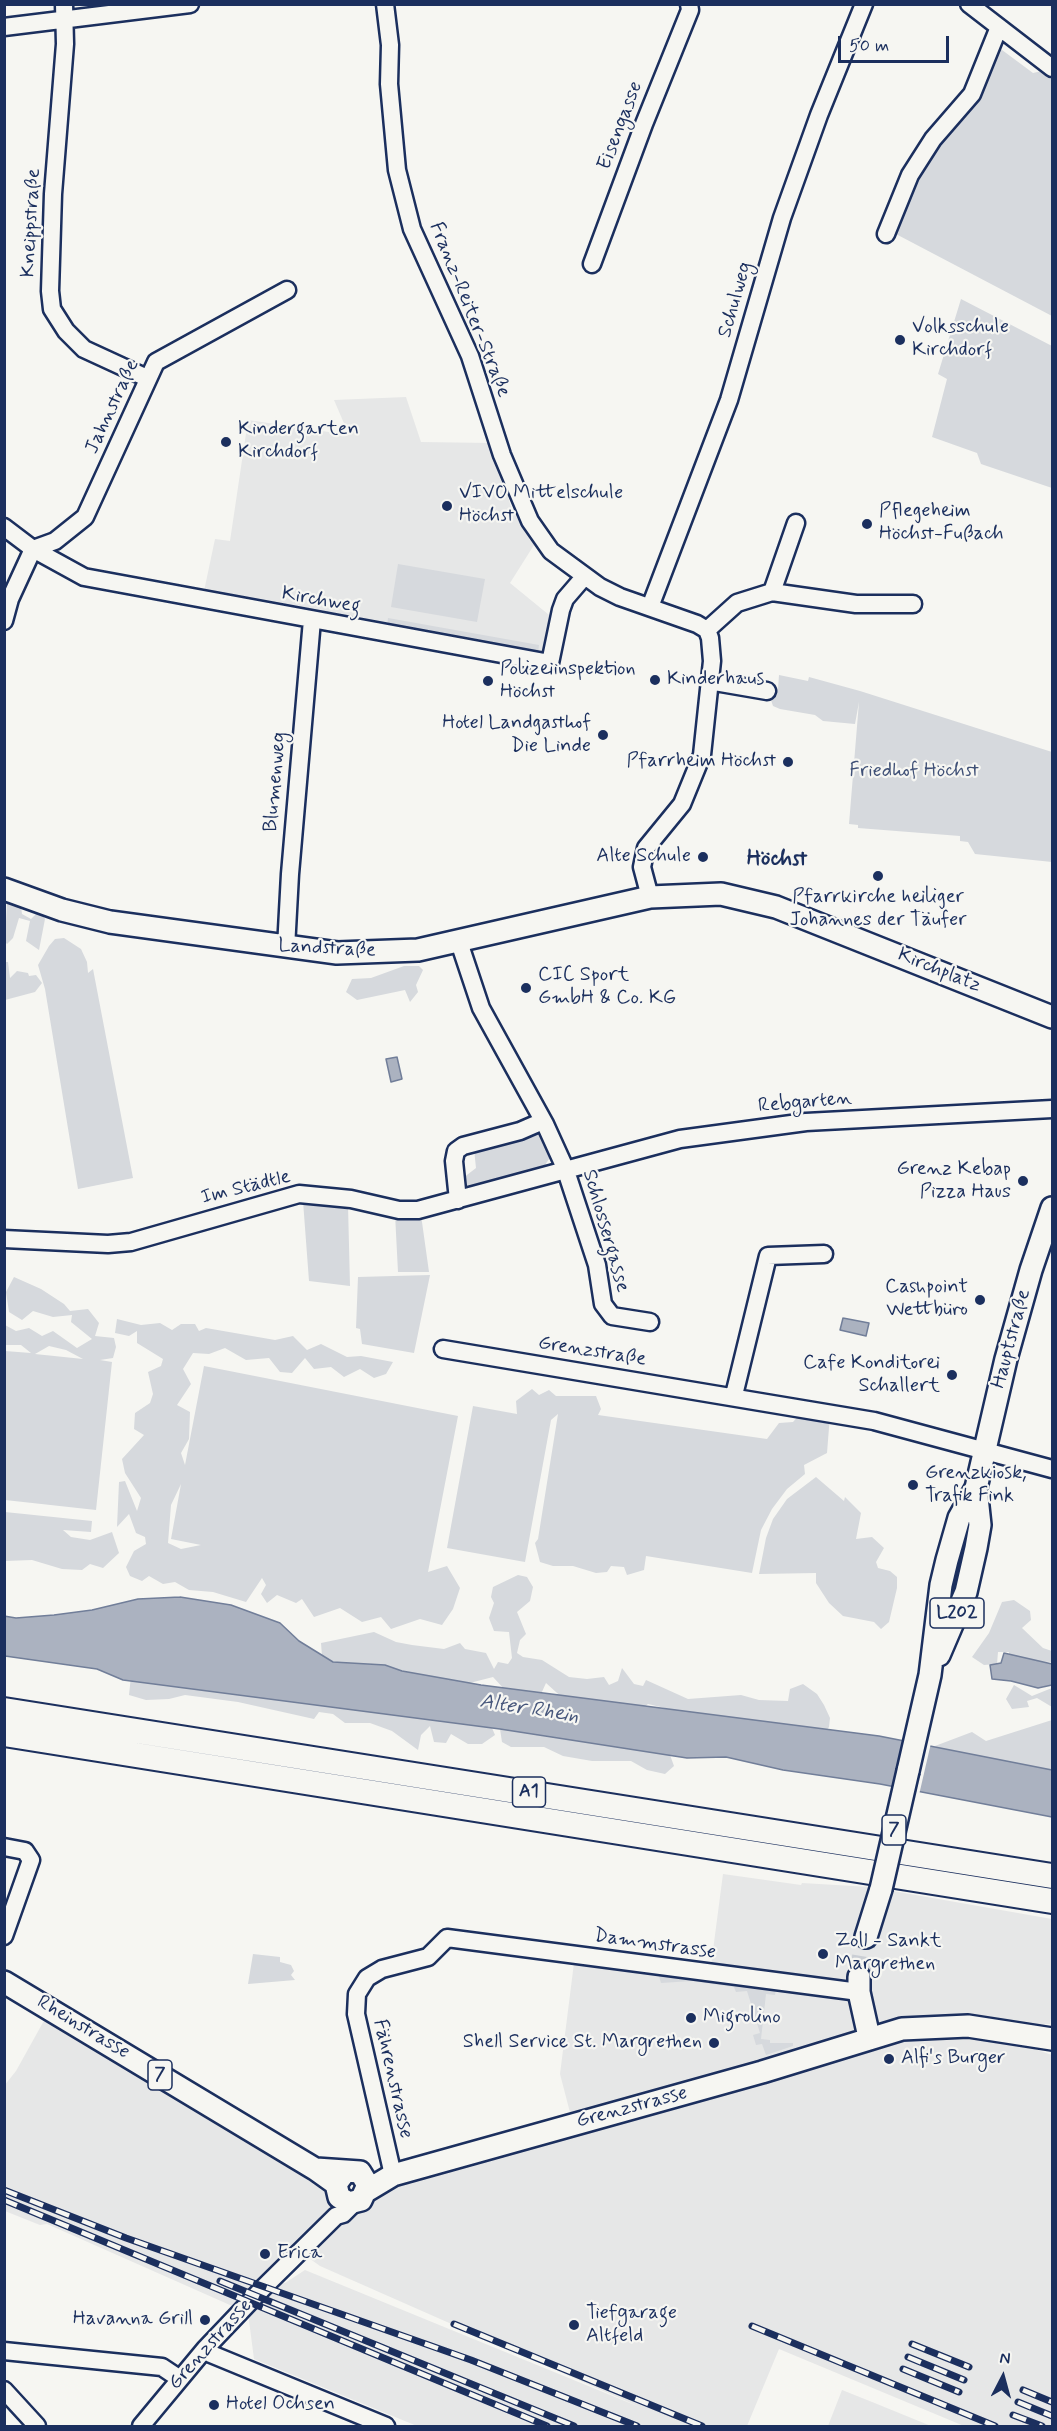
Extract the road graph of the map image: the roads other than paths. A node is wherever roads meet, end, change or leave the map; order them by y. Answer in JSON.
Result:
{"nodes":[{"id":1,"x":190,"y":4,"type":"edge"},
{"id":2,"x":385,"y":4,"type":"edge"},
{"id":3,"x":689,"y":4,"type":"edge"},
{"id":4,"x":864,"y":4,"type":"edge"},
{"id":5,"x":969,"y":4,"type":"edge"},
{"id":6,"x":64,"y":12,"type":"edge"},
{"id":7,"x":4,"y":27,"type":"edge"},
{"id":8,"x":999,"y":27,"type":"junction"},
{"id":9,"x":1053,"y":69,"type":"edge"},
{"id":10,"x":885,"y":234,"type":"dead end"},
{"id":11,"x":592,"y":264,"type":"dead end"},
{"id":12,"x":287,"y":290,"type":"dead end"},
{"id":13,"x":147,"y":378,"type":"junction"},
{"id":14,"x":796,"y":523,"type":"dead end"},
{"id":15,"x":4,"y":527,"type":"edge"},
{"id":16,"x":33,"y":549,"type":"junction"},
{"id":17,"x":584,"y":577,"type":"junction"},
{"id":18,"x":772,"y":592,"type":"junction"},
{"id":19,"x":913,"y":604,"type":"dead end"},
{"id":20,"x":650,"y":607,"type":"junction"},
{"id":21,"x":312,"y":620,"type":"junction"},
{"id":22,"x":4,"y":621,"type":"edge"},
{"id":23,"x":707,"y":630,"type":"junction"},
{"id":24,"x":709,"y":681,"type":"junction"},
{"id":25,"x":767,"y":691,"type":"dead end"},
{"id":26,"x":5,"y":890,"type":"edge"},
{"id":27,"x":650,"y":897,"type":"junction"},
{"id":28,"x":459,"y":942,"type":"junction"},
{"id":29,"x":286,"y":948,"type":"junction"},
{"id":30,"x":1053,"y":1017,"type":"edge"},
{"id":31,"x":1053,"y":1109,"type":"edge"},
{"id":32,"x":543,"y":1121,"type":"junction"},
{"id":33,"x":565,"y":1168,"type":"junction"},
{"id":34,"x":458,"y":1200,"type":"junction"},
{"id":35,"x":1053,"y":1208,"type":"edge"},
{"id":36,"x":4,"y":1239,"type":"edge"},
{"id":37,"x":1047,"y":1239,"type":"edge"},
{"id":38,"x":824,"y":1254,"type":"dead end"},
{"id":39,"x":650,"y":1322,"type":"dead end"},
{"id":40,"x":443,"y":1348,"type":"dead end"},
{"id":41,"x":734,"y":1395,"type":"junction"},
{"id":42,"x":985,"y":1450,"type":"junction"},
{"id":43,"x":1053,"y":1469,"type":"edge"},
{"id":44,"x":4,"y":1710,"type":"edge"},
{"id":45,"x":4,"y":1734,"type":"edge"},
{"id":46,"x":908,"y":1771,"type":"joint"},
{"id":47,"x":4,"y":1847,"type":"edge"},
{"id":48,"x":1053,"y":1876,"type":"edge"},
{"id":49,"x":1053,"y":1901,"type":"edge"},
{"id":50,"x":4,"y":1936,"type":"edge"},
{"id":51,"x":866,"y":1937,"type":"tunnel mouth"},
{"id":52,"x":447,"y":1938,"type":"joint"},
{"id":53,"x":4,"y":1982,"type":"edge"},
{"id":54,"x":859,"y":1984,"type":"joint"},
{"id":55,"x":869,"y":2037,"type":"junction"},
{"id":56,"x":1053,"y":2039,"type":"edge"},
{"id":57,"x":393,"y":2175,"type":"junction"},
{"id":58,"x":348,"y":2191,"type":"junction"},
{"id":59,"x":205,"y":2349,"type":"junction"},
{"id":60,"x":4,"y":2351,"type":"edge"},
{"id":61,"x":180,"y":2379,"type":"junction"},
{"id":62,"x":4,"y":2390,"type":"edge"},
{"id":63,"x":378,"y":2425,"type":"edge"},
{"id":64,"x":37,"y":2427,"type":"edge"},
{"id":65,"x":141,"y":2427,"type":"edge"}],
"edges":[{"from":1,"to":6,"type":"street"},
{"from":2,"to":17,"type":"street","name":"Franz-Reiter-Straße"},
{"from":3,"to":11,"type":"street","name":"Eisengasse"},
{"from":4,"to":20,"type":"street","name":"Schulweg"},
{"from":5,"to":8,"type":"street"},
{"from":6,"to":7,"type":"street"},
{"from":6,"to":13,"type":"street","name":"Kneippstraße"},
{"from":8,"to":9,"type":"street"},
{"from":8,"to":10,"type":"street"},
{"from":12,"to":13,"type":"street","name":"Jahnstraße"},
{"from":13,"to":16,"type":"street","name":"Jahnstraße"},
{"from":14,"to":18,"type":"street"},
{"from":15,"to":16,"type":"street","name":"Kirchweg"},
{"from":16,"to":21,"type":"street","name":"Kirchweg"},
{"from":16,"to":22,"type":"street"},
{"from":17,"to":20,"type":"street","name":"Franz-Reiter-Straße"},
{"from":17,"to":21,"type":"street","name":"Kirchweg"},
{"from":18,"to":19,"type":"street"},
{"from":18,"to":23,"type":"street"},
{"from":20,"to":23,"type":"street","name":"Franz-Reiter-Straße"},
{"from":21,"to":29,"type":"street","name":"Blumenweg"},
{"from":23,"to":24,"type":"street"},
{"from":24,"to":25,"type":"street"},
{"from":24,"to":27,"type":"street"},
{"from":26,"to":29,"type":"main road","name":"Landstraße"},
{"from":27,"to":28,"type":"main road","name":"Landstraße"},
{"from":27,"to":30,"type":"main road","name":"Kirchplatz"},
{"from":28,"to":29,"type":"main road","name":"Landstraße"},
{"from":28,"to":32,"type":"street","name":"Schlossergasse"},
{"from":31,"to":33,"type":"street","name":"Rebgarten"},
{"from":32,"to":33,"type":"street","name":"Schlossergasse"},
{"from":32,"to":34,"type":"street"},
{"from":33,"to":34,"type":"street","name":"Im Städtle"},
{"from":33,"to":39,"type":"street","name":"Schlossergasse"},
{"from":34,"to":36,"type":"street","name":"Im Städtle"},
{"from":35,"to":37,"type":"main road","name":"Hauptstraße","number":"L202"},
{"from":37,"to":42,"type":"main road","name":"Hauptstraße","number":"L202"},
{"from":38,"to":41,"type":"street"},
{"from":40,"to":41,"type":"street","name":"Grenzstraße"},
{"from":41,"to":42,"type":"street","name":"Grenzstraße"},
{"from":42,"to":43,"type":"street","name":"Grenzstraße"},
{"from":42,"to":46,"type":"main road","name":"Hauptstraße","number":"L202"},
{"from":44,"to":48,"type":"highway","number":"A1"},
{"from":45,"to":49,"type":"highway","number":"A1"},
{"from":46,"to":51,"type":"main road","number":"7","bridge":true},
{"from":47,"to":50,"type":"street"},
{"from":52,"to":54,"type":"street","name":"Dammstrasse"},
{"from":52,"to":57,"type":"street","name":"Fährenstrasse"},
{"from":53,"to":58,"type":"main road","name":"Rheinstrasse","number":"7"},
{"from":54,"to":55,"type":"main road"},
{"from":55,"to":56,"type":"main road","name":"Grenzstrasse"},
{"from":55,"to":57,"type":"main road","name":"Grenzstrasse"},
{"from":57,"to":58,"type":"main road","name":"Grenzstrasse"},
{"from":58,"to":59,"type":"street","name":"Grenzstrasse"},
{"from":59,"to":61,"type":"street","name":"Grenzstrasse"},
{"from":59,"to":63,"type":"street"},
{"from":60,"to":61,"type":"street"},
{"from":61,"to":65,"type":"street","name":"Grenzstrasse"},
{"from":62,"to":64,"type":"street"}]}
